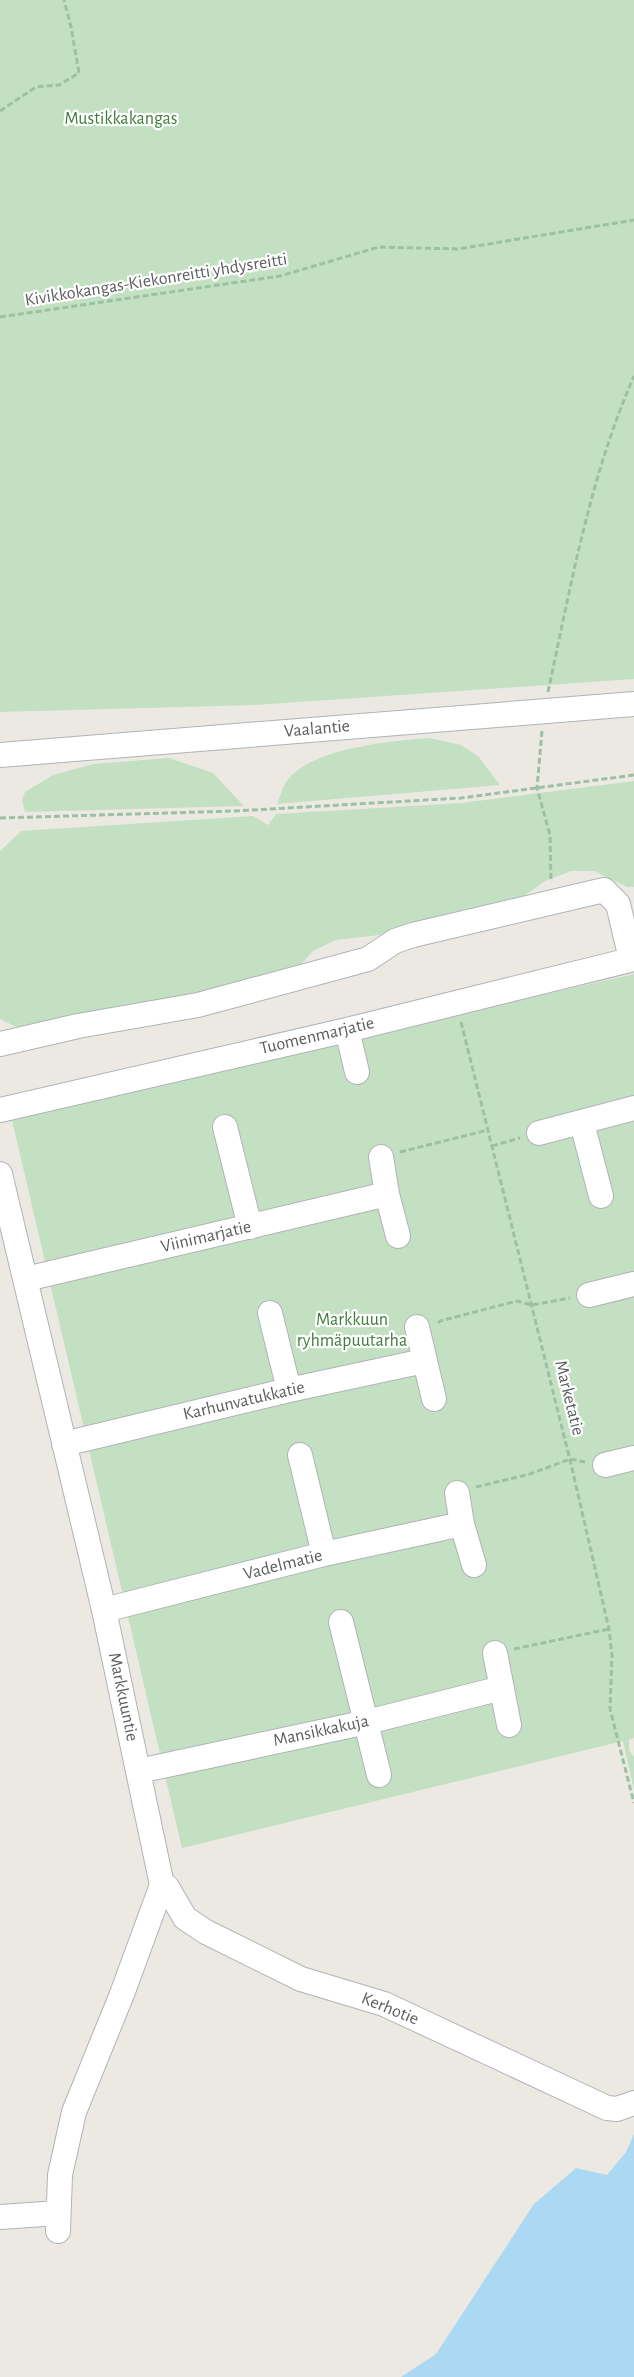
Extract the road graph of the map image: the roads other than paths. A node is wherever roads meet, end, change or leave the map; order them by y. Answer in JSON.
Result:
{"nodes":[{"id":1,"x":634,"y":704,"type":"edge"},
{"id":2,"x":0,"y":755,"type":"edge"},
{"id":3,"x":632,"y":959,"type":"edge"},
{"id":4,"x":347,"y":1030,"type":"junction"},
{"id":5,"x":0,"y":1044,"type":"edge"},
{"id":6,"x":357,"y":1072,"type":"dead end"},
{"id":7,"x":634,"y":1108,"type":"edge"},
{"id":8,"x":0,"y":1110,"type":"edge"},
{"id":9,"x":582,"y":1123,"type":"junction"},
{"id":10,"x":225,"y":1127,"type":"dead end"},
{"id":11,"x":539,"y":1133,"type":"road end"},
{"id":12,"x":381,"y":1156,"type":"road end"},
{"id":13,"x":0,"y":1174,"type":"edge"},
{"id":14,"x":387,"y":1194,"type":"junction"},
{"id":15,"x":601,"y":1196,"type":"dead end"},
{"id":16,"x":250,"y":1227,"type":"junction"},
{"id":17,"x":398,"y":1236,"type":"dead end"},
{"id":18,"x":26,"y":1280,"type":"junction"},
{"id":19,"x":634,"y":1284,"type":"edge"},
{"id":20,"x":589,"y":1295,"type":"road end"},
{"id":21,"x":270,"y":1313,"type":"dead end"},
{"id":22,"x":289,"y":1390,"type":"junction"},
{"id":23,"x":434,"y":1399,"type":"dead end"},
{"id":24,"x":64,"y":1444,"type":"junction"},
{"id":25,"x":300,"y":1455,"type":"dead end"},
{"id":26,"x":634,"y":1458,"type":"edge"},
{"id":27,"x":605,"y":1465,"type":"dead end"},
{"id":28,"x":457,"y":1493,"type":"road end"},
{"id":29,"x":462,"y":1524,"type":"junction"},
{"id":30,"x":324,"y":1554,"type":"junction"},
{"id":31,"x":474,"y":1565,"type":"dead end"},
{"id":32,"x":104,"y":1610,"type":"junction"},
{"id":33,"x":341,"y":1622,"type":"dead end"},
{"id":34,"x":495,"y":1653,"type":"road end"},
{"id":35,"x":502,"y":1688,"type":"junction"},
{"id":36,"x":367,"y":1722,"type":"junction"},
{"id":37,"x":509,"y":1725,"type":"dead end"},
{"id":38,"x":139,"y":1771,"type":"junction"},
{"id":39,"x":378,"y":1775,"type":"dead end"},
{"id":40,"x":162,"y":1885,"type":"junction"},
{"id":41,"x":634,"y":2103,"type":"edge"},
{"id":42,"x":0,"y":2217,"type":"edge"}],
"edges":[{"from":1,"to":2,"type":"street","name":"Vaalantie"},
{"from":3,"to":4,"type":"street","name":"Tuomenmarjatie"},
{"from":3,"to":5,"type":"street"},
{"from":4,"to":6,"type":"street"},
{"from":4,"to":8,"type":"street","name":"Tuomenmarjatie"},
{"from":7,"to":9,"type":"street"},
{"from":9,"to":11,"type":"street"},
{"from":9,"to":15,"type":"street"},
{"from":10,"to":16,"type":"street"},
{"from":12,"to":14,"type":"street"},
{"from":13,"to":18,"type":"street","name":"Markkuuntie"},
{"from":14,"to":16,"type":"street","name":"Viinimarjatie"},
{"from":14,"to":17,"type":"street"},
{"from":16,"to":18,"type":"street","name":"Viinimarjatie"},
{"from":18,"to":24,"type":"street","name":"Markkuuntie"},
{"from":19,"to":20,"type":"street"},
{"from":21,"to":22,"type":"street"},
{"from":22,"to":23,"type":"street","name":"Karhunvatukkatie"},
{"from":22,"to":24,"type":"street","name":"Karhunvatukkatie"},
{"from":24,"to":32,"type":"street","name":"Markkuuntie"},
{"from":25,"to":30,"type":"street"},
{"from":26,"to":27,"type":"street"},
{"from":28,"to":29,"type":"street"},
{"from":29,"to":30,"type":"street","name":"Vadelmatie"},
{"from":29,"to":31,"type":"street"},
{"from":30,"to":32,"type":"street","name":"Vadelmatie"},
{"from":32,"to":38,"type":"street","name":"Markkuuntie"},
{"from":33,"to":36,"type":"street"},
{"from":34,"to":35,"type":"street"},
{"from":35,"to":36,"type":"street","name":"Mansikkakuja"},
{"from":35,"to":37,"type":"street"},
{"from":36,"to":38,"type":"street","name":"Mansikkakuja"},
{"from":36,"to":39,"type":"street"},
{"from":38,"to":40,"type":"street","name":"Markkuuntie"},
{"from":40,"to":41,"type":"street","name":"Kerhotie"},
{"from":40,"to":42,"type":"street"}]}
